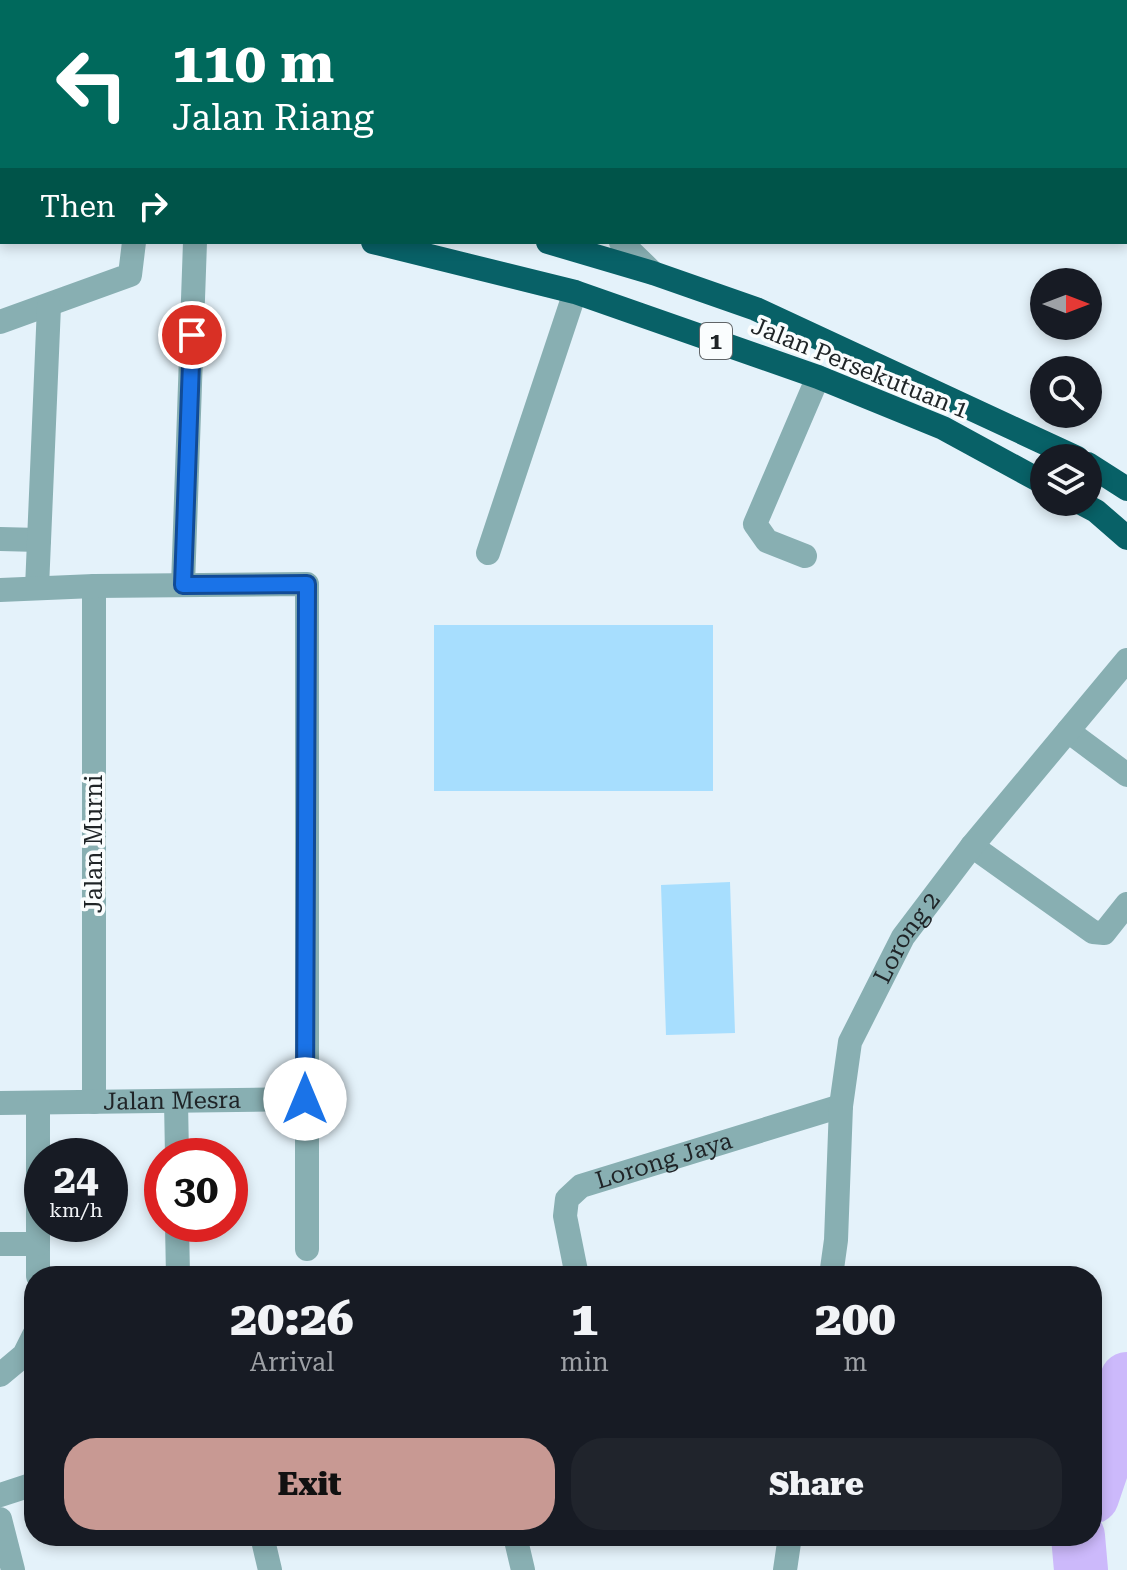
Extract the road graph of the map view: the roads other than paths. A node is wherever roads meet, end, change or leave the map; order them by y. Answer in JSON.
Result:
{"nodes":[{"id":1,"x":134,"y":244,"type":"edge"},
{"id":2,"x":195,"y":244,"type":"edge"},
{"id":3,"x":381,"y":244,"type":"edge"},
{"id":4,"x":555,"y":244,"type":"edge"},
{"id":5,"x":623,"y":244,"type":"edge"},
{"id":6,"x":653,"y":273,"type":"junction"},
{"id":7,"x":575,"y":292,"type":"junction"},
{"id":8,"x":49,"y":306,"type":"junction"},
{"id":9,"x":0,"y":322,"type":"edge"},
{"id":10,"x":818,"y":377,"type":"junction"},
{"id":11,"x":1047,"y":444,"type":"edge"},
{"id":12,"x":1102,"y":473,"type":"edge"},
{"id":13,"x":1030,"y":475,"type":"edge"},
{"id":14,"x":1127,"y":489,"type":"edge"},
{"id":15,"x":1102,"y":516,"type":"edge"},
{"id":16,"x":1127,"y":538,"type":"edge"},
{"id":17,"x":0,"y":539,"type":"edge"},
{"id":18,"x":39,"y":540,"type":"junction"},
{"id":19,"x":488,"y":553,"type":"dead end"},
{"id":20,"x":805,"y":556,"type":"dead end"},
{"id":21,"x":183,"y":585,"type":"junction"},
{"id":22,"x":94,"y":586,"type":"junction"},
{"id":23,"x":37,"y":588,"type":"junction"},
{"id":24,"x":0,"y":590,"type":"edge"},
{"id":25,"x":1127,"y":660,"type":"edge"},
{"id":26,"x":1068,"y":731,"type":"junction"},
{"id":27,"x":1127,"y":775,"type":"edge"},
{"id":28,"x":972,"y":846,"type":"junction"},
{"id":29,"x":1127,"y":904,"type":"edge"},
{"id":30,"x":305,"y":1099,"type":"junction"},
{"id":31,"x":176,"y":1101,"type":"junction"},
{"id":32,"x":94,"y":1102,"type":"junction"},
{"id":33,"x":0,"y":1103,"type":"edge"},
{"id":34,"x":38,"y":1103,"type":"junction"},
{"id":35,"x":841,"y":1106,"type":"junction"},
{"id":36,"x":177,"y":1138,"type":"edge"},
{"id":37,"x":177,"y":1242,"type":"edge"},
{"id":38,"x":0,"y":1244,"type":"edge"},
{"id":39,"x":38,"y":1244,"type":"junction"},
{"id":40,"x":307,"y":1249,"type":"dead end"},
{"id":41,"x":38,"y":1266,"type":"edge"},
{"id":42,"x":178,"y":1266,"type":"edge"},
{"id":43,"x":575,"y":1266,"type":"edge"},
{"id":44,"x":832,"y":1266,"type":"edge"},
{"id":45,"x":24,"y":1355,"type":"edge"},
{"id":46,"x":0,"y":1375,"type":"edge"},
{"id":47,"x":24,"y":1487,"type":"edge"},
{"id":48,"x":0,"y":1495,"type":"edge"},
{"id":49,"x":0,"y":1519,"type":"edge"},
{"id":50,"x":264,"y":1546,"type":"edge"},
{"id":51,"x":517,"y":1546,"type":"edge"},
{"id":52,"x":789,"y":1546,"type":"edge"},
{"id":53,"x":13,"y":1570,"type":"edge"},
{"id":54,"x":270,"y":1570,"type":"edge"},
{"id":55,"x":523,"y":1570,"type":"edge"},
{"id":56,"x":785,"y":1570,"type":"edge"}],
"edges":[{"from":1,"to":8,"type":"street"},
{"from":2,"to":21,"type":"street"},
{"from":3,"to":7,"type":"highway","name":"Jalan Persekutuan 1","number":"1"},
{"from":4,"to":6,"type":"highway","name":"Jalan Persekutuan 1","number":"1"},
{"from":5,"to":6,"type":"street"},
{"from":6,"to":11,"type":"highway","name":"Jalan Persekutuan 1","number":"1"},
{"from":7,"to":10,"type":"highway","name":"Jalan Persekutuan 1","number":"1"},
{"from":7,"to":19,"type":"street"},
{"from":8,"to":9,"type":"street"},
{"from":8,"to":18,"type":"street"},
{"from":10,"to":13,"type":"highway","name":"Jalan Persekutuan 1","number":"1"},
{"from":10,"to":20,"type":"street"},
{"from":12,"to":14,"type":"highway"},
{"from":15,"to":16,"type":"highway"},
{"from":17,"to":18,"type":"street"},
{"from":18,"to":23,"type":"street"},
{"from":21,"to":22,"type":"street"},
{"from":21,"to":30,"type":"street"},
{"from":22,"to":23,"type":"street"},
{"from":22,"to":32,"type":"street","name":"Jalan Murni"},
{"from":23,"to":24,"type":"street"},
{"from":25,"to":26,"type":"street","name":"Lorong 2"},
{"from":26,"to":27,"type":"street"},
{"from":26,"to":28,"type":"street","name":"Lorong 2"},
{"from":28,"to":29,"type":"street"},
{"from":28,"to":35,"type":"street","name":"Lorong 2"},
{"from":30,"to":31,"type":"street","name":"Jalan Mesra"},
{"from":30,"to":40,"type":"street"},
{"from":31,"to":32,"type":"street","name":"Jalan Mesra"},
{"from":31,"to":36,"type":"street"},
{"from":32,"to":34,"type":"street","name":"Jalan Mesra"},
{"from":33,"to":34,"type":"street","name":"Jalan Mesra"},
{"from":34,"to":39,"type":"street"},
{"from":35,"to":43,"type":"street","name":"Lorong Jaya"},
{"from":35,"to":44,"type":"street","name":"Lorong 2"},
{"from":37,"to":42,"type":"street"},
{"from":38,"to":39,"type":"street"},
{"from":39,"to":41,"type":"street"},
{"from":45,"to":46,"type":"street"},
{"from":47,"to":48,"type":"street"},
{"from":49,"to":53,"type":"street"},
{"from":50,"to":54,"type":"street"},
{"from":51,"to":55,"type":"street"},
{"from":52,"to":56,"type":"street"}]}
